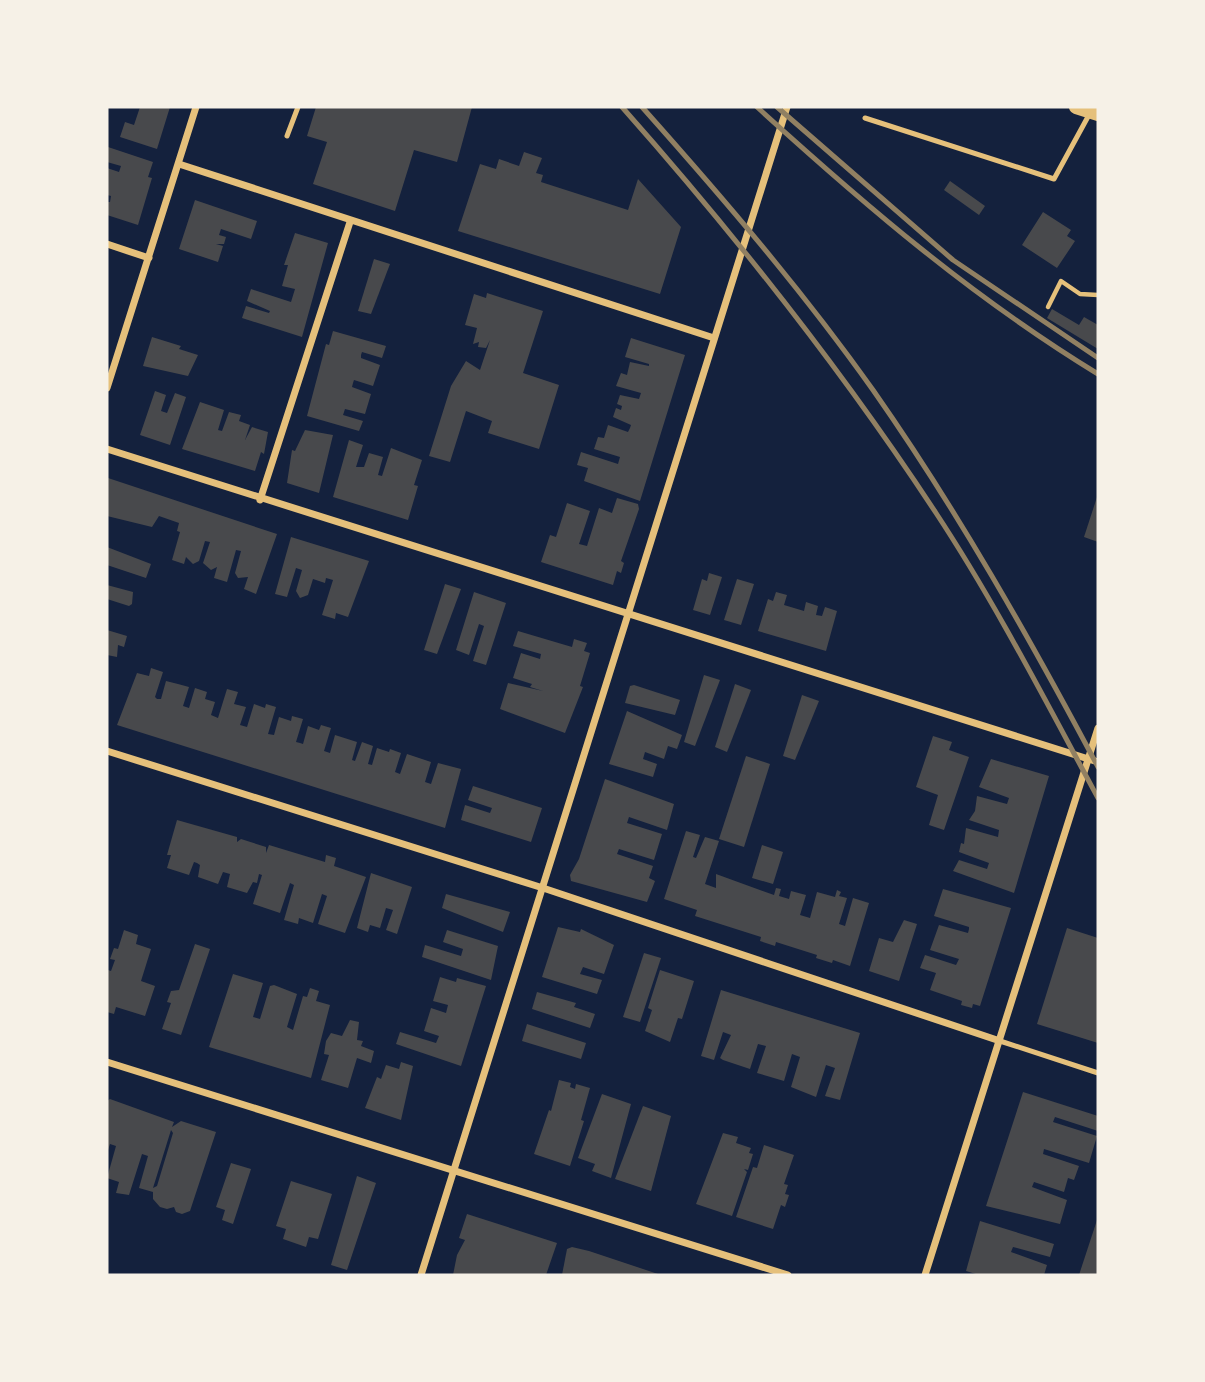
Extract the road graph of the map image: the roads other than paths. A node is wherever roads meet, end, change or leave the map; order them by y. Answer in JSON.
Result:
{"nodes":[{"id":1,"x":196,"y":107,"type":"edge"},
{"id":2,"x":298,"y":107,"type":"edge"},
{"id":3,"x":787,"y":107,"type":"edge"},
{"id":4,"x":1088,"y":111,"type":"edge"},
{"id":5,"x":865,"y":118,"type":"dead end"},
{"id":6,"x":287,"y":136,"type":"dead end"},
{"id":7,"x":179,"y":164,"type":"junction"},
{"id":8,"x":350,"y":222,"type":"junction"},
{"id":9,"x":107,"y":244,"type":"edge"},
{"id":10,"x":149,"y":258,"type":"junction"},
{"id":11,"x":714,"y":338,"type":"junction"},
{"id":12,"x":107,"y":388,"type":"edge"},
{"id":13,"x":107,"y":449,"type":"edge"},
{"id":14,"x":260,"y":500,"type":"junction"},
{"id":15,"x":627,"y":614,"type":"junction"},
{"id":16,"x":1098,"y":729,"type":"edge"},
{"id":17,"x":107,"y":751,"type":"edge"},
{"id":18,"x":1089,"y":758,"type":"junction"},
{"id":19,"x":1098,"y":762,"type":"edge"},
{"id":20,"x":542,"y":888,"type":"junction"},
{"id":21,"x":1000,"y":1041,"type":"junction"},
{"id":22,"x":107,"y":1062,"type":"edge"},
{"id":23,"x":1098,"y":1073,"type":"edge"},
{"id":24,"x":455,"y":1172,"type":"junction"},
{"id":25,"x":421,"y":1275,"type":"edge"},
{"id":26,"x":788,"y":1275,"type":"edge"},
{"id":27,"x":925,"y":1275,"type":"edge"}],
"edges":[{"from":1,"to":7,"type":"street"},
{"from":2,"to":6,"type":"lane"},
{"from":3,"to":11,"type":"street"},
{"from":4,"to":5,"type":"lane"},
{"from":7,"to":8,"type":"street"},
{"from":7,"to":10,"type":"street"},
{"from":8,"to":11,"type":"street"},
{"from":8,"to":14,"type":"street"},
{"from":9,"to":10,"type":"street"},
{"from":10,"to":12,"type":"street"},
{"from":11,"to":15,"type":"street"},
{"from":13,"to":14,"type":"street"},
{"from":14,"to":15,"type":"street"},
{"from":15,"to":18,"type":"street"},
{"from":15,"to":20,"type":"street"},
{"from":16,"to":18,"type":"street"},
{"from":17,"to":20,"type":"street"},
{"from":18,"to":19,"type":"street"},
{"from":18,"to":21,"type":"street"},
{"from":20,"to":21,"type":"street"},
{"from":20,"to":24,"type":"street"},
{"from":21,"to":23,"type":"lane"},
{"from":21,"to":27,"type":"street"},
{"from":22,"to":24,"type":"street"},
{"from":24,"to":25,"type":"street"},
{"from":24,"to":26,"type":"street"}]}
